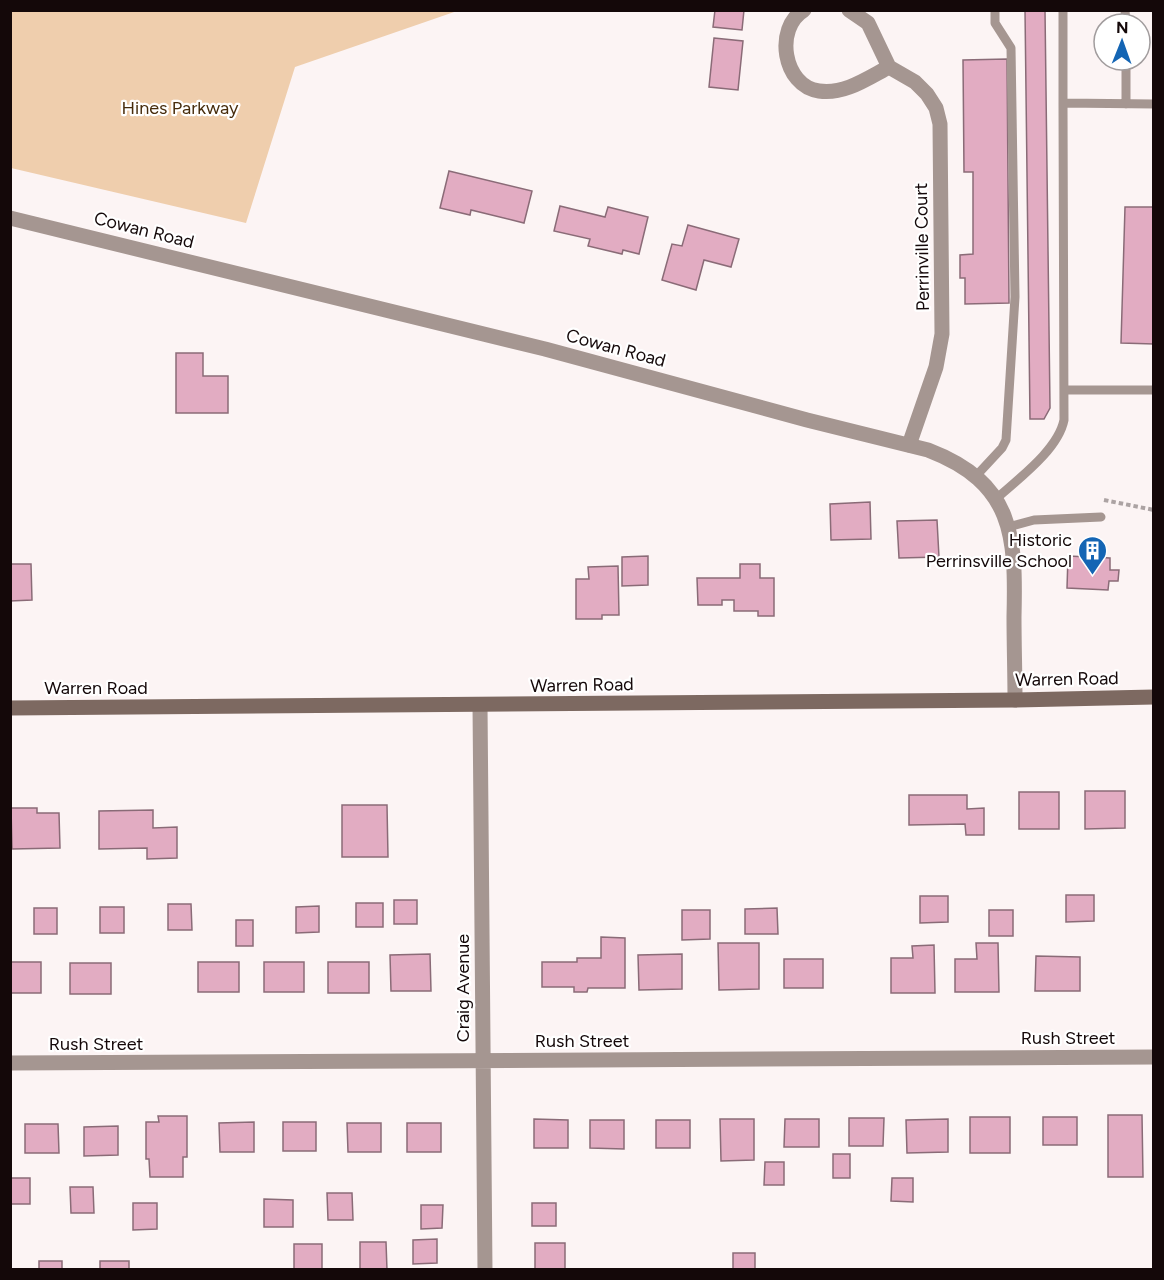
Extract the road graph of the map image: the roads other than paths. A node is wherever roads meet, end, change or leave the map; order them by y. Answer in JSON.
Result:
{"nodes":[{"id":1,"x":804,"y":10,"type":"edge"},
{"id":2,"x":849,"y":10,"type":"edge"},
{"id":3,"x":995,"y":10,"type":"edge"},
{"id":4,"x":1063,"y":10,"type":"edge"},
{"id":5,"x":889,"y":67,"type":"junction"},
{"id":6,"x":1126,"y":72,"type":"edge"},
{"id":7,"x":1063,"y":103,"type":"junction"},
{"id":8,"x":1126,"y":104,"type":"junction"},
{"id":9,"x":1154,"y":104,"type":"edge"},
{"id":10,"x":10,"y":218,"type":"edge"},
{"id":11,"x":1064,"y":390,"type":"junction"},
{"id":12,"x":1154,"y":390,"type":"edge"},
{"id":13,"x":909,"y":445,"type":"junction"},
{"id":14,"x":976,"y":476,"type":"junction"},
{"id":15,"x":996,"y":499,"type":"junction"},
{"id":16,"x":1101,"y":518,"type":"dead end"},
{"id":17,"x":1008,"y":527,"type":"junction"},
{"id":18,"x":1154,"y":697,"type":"edge"},
{"id":19,"x":1015,"y":700,"type":"junction"},
{"id":20,"x":480,"y":705,"type":"junction"},
{"id":21,"x":10,"y":708,"type":"edge"},
{"id":22,"x":1154,"y":1057,"type":"edge"},
{"id":23,"x":483,"y":1062,"type":"junction"},
{"id":24,"x":10,"y":1063,"type":"edge"},
{"id":25,"x":485,"y":1269,"type":"edge"}],
"edges":[{"from":1,"to":5,"type":"street"},
{"from":2,"to":5,"type":"street"},
{"from":3,"to":14,"type":"lane"},
{"from":4,"to":7,"type":"lane"},
{"from":5,"to":13,"type":"street","name":"Perrinville Court"},
{"from":6,"to":8,"type":"lane"},
{"from":7,"to":8,"type":"lane"},
{"from":7,"to":11,"type":"lane"},
{"from":8,"to":9,"type":"lane"},
{"from":10,"to":13,"type":"street","name":"Cowan Road"},
{"from":11,"to":12,"type":"lane"},
{"from":11,"to":15,"type":"lane"},
{"from":13,"to":14,"type":"street","name":"Cowan Road"},
{"from":14,"to":15,"type":"street","name":"Cowan Road"},
{"from":15,"to":17,"type":"street","name":"Cowan Road"},
{"from":16,"to":17,"type":"lane"},
{"from":17,"to":19,"type":"street","name":"Cowan Road"},
{"from":18,"to":19,"type":"main road","name":"Warren Road"},
{"from":19,"to":20,"type":"main road","name":"Warren Road"},
{"from":20,"to":21,"type":"main road","name":"Warren Road"},
{"from":20,"to":23,"type":"street","name":"Craig Avenue"},
{"from":22,"to":23,"type":"street","name":"Rush Street"},
{"from":23,"to":24,"type":"street","name":"Rush Street"},
{"from":23,"to":25,"type":"street","name":"Craig Avenue"}]}
